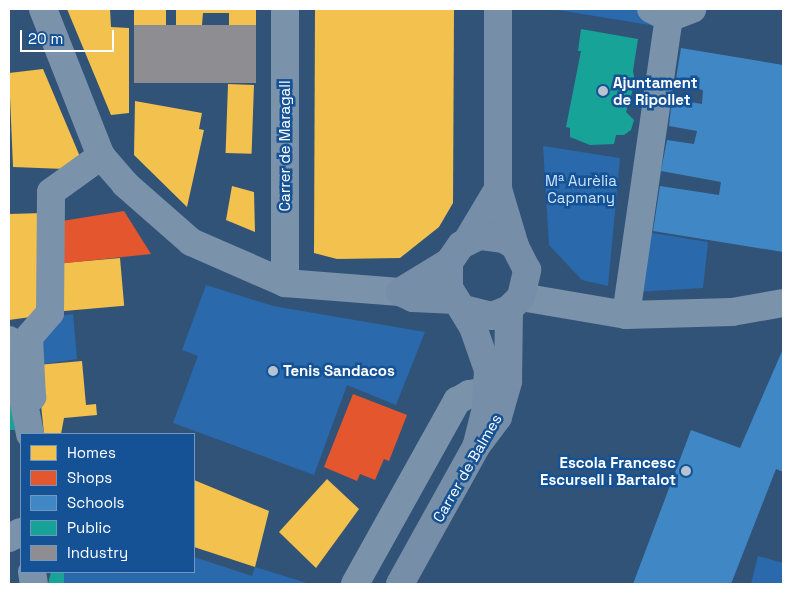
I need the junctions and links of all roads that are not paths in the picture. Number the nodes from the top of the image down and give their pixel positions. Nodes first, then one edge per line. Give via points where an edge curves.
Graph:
1 (43, 9) edge
2 (285, 9) edge
3 (498, 9) edge
4 (671, 12) edge
5 (101, 156) junction
6 (498, 189) junction
7 (467, 240) junction
8 (515, 246) junction
9 (449, 262) junction
10 (285, 283) junction
11 (400, 292) junction
12 (515, 303) junction
13 (783, 303) edge
14 (459, 305) junction
15 (626, 316) junction
16 (9, 340) edge
17 (488, 391) junction
18 (25, 400) junction
19 (30, 433) edge
20 (477, 445) junction
21 (355, 584) edge
22 (400, 584) edge

1 - 5 street
2 - 10 street, Carrer de Maragall
3 - 6 main road
4 - 15 street
5 - 10 street via 125,184 192,242
5 - 18 street via 51,192 50,313 29,337 32,397
6 - 7 main road
6 - 8 main road
7 - 8 main road via 492,236
7 - 9 main road via 456,249
8 - 12 main road via 527,270
9 - 11 main road
9 - 14 main road via 449,288
10 - 11 street
11 - 14 main road via 413,298
12 - 14 main road via 492,316
12 - 15 street
12 - 20 main road, Carrer de Balmes via 507,344 505,398 498,417
13 - 15 street via 732,312
14 - 17 main road via 481,343 488,370
16 - 18 street
17 - 20 main road
17 - 21 street via 469,394 457,401
18 - 19 street
20 - 22 main road, Carrer de Balmes

